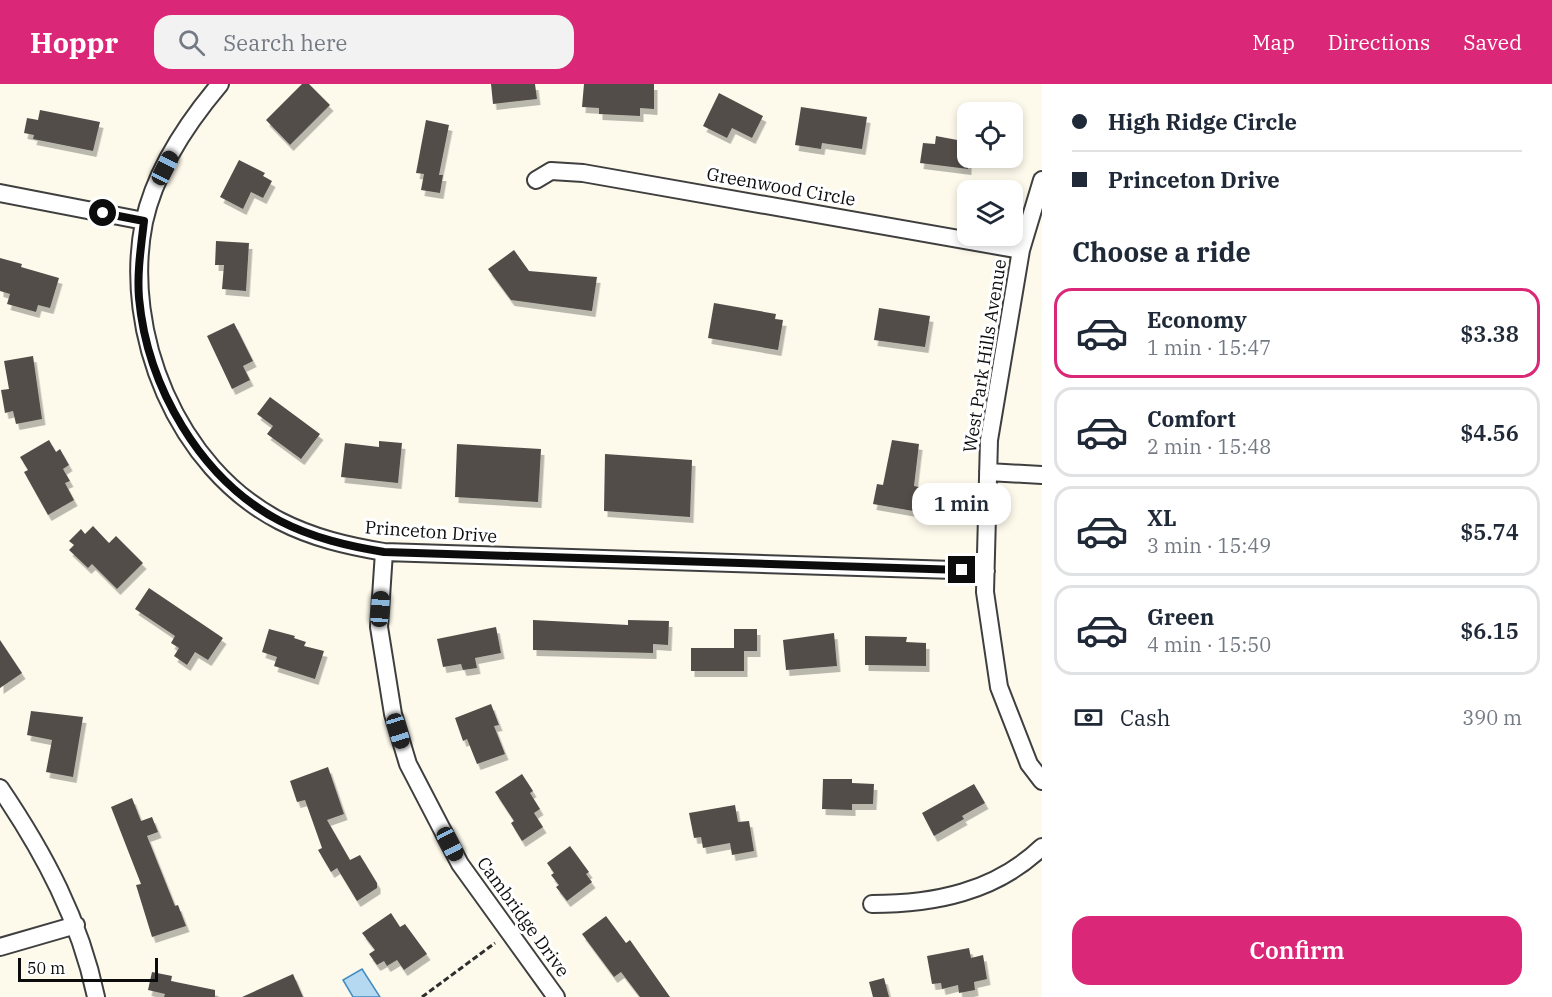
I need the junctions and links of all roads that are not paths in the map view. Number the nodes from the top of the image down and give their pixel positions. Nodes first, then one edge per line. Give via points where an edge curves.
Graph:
1 (220, 84) edge
2 (536, 180) dead end
3 (1042, 180) edge
4 (0, 193) edge
5 (144, 221) junction
6 (1021, 250) junction
7 (988, 472) junction
8 (1042, 475) edge
9 (384, 552) junction
10 (986, 571) junction
11 (1042, 782) edge
12 (0, 788) edge
13 (1042, 847) edge
14 (872, 904) dead end
15 (76, 925) junction
16 (0, 946) edge
17 (96, 997) edge
18 (556, 997) edge

1 - 5 street, Princeton Drive via 177,143 154,189
2 - 6 street, Greenwood Circle via 551,171 583,173
3 - 6 street, West Park Hills Avenue
4 - 5 street
5 - 9 street, Princeton Drive via 138,269 144,329 161,385 186,434 231,485 279,520 311,535
6 - 7 street, West Park Hills Avenue via 989,440
7 - 8 street
7 - 10 street, West Park Hills Avenue
9 - 10 street, Princeton Drive
9 - 18 street, Cambridge Drive via 379,627 393,714 408,764 460,864
10 - 11 street, West Park Hills Avenue via 999,687 1029,764
12 - 15 street via 35,840
13 - 14 street via 995,881 956,895 914,904
15 - 16 street
15 - 17 street

